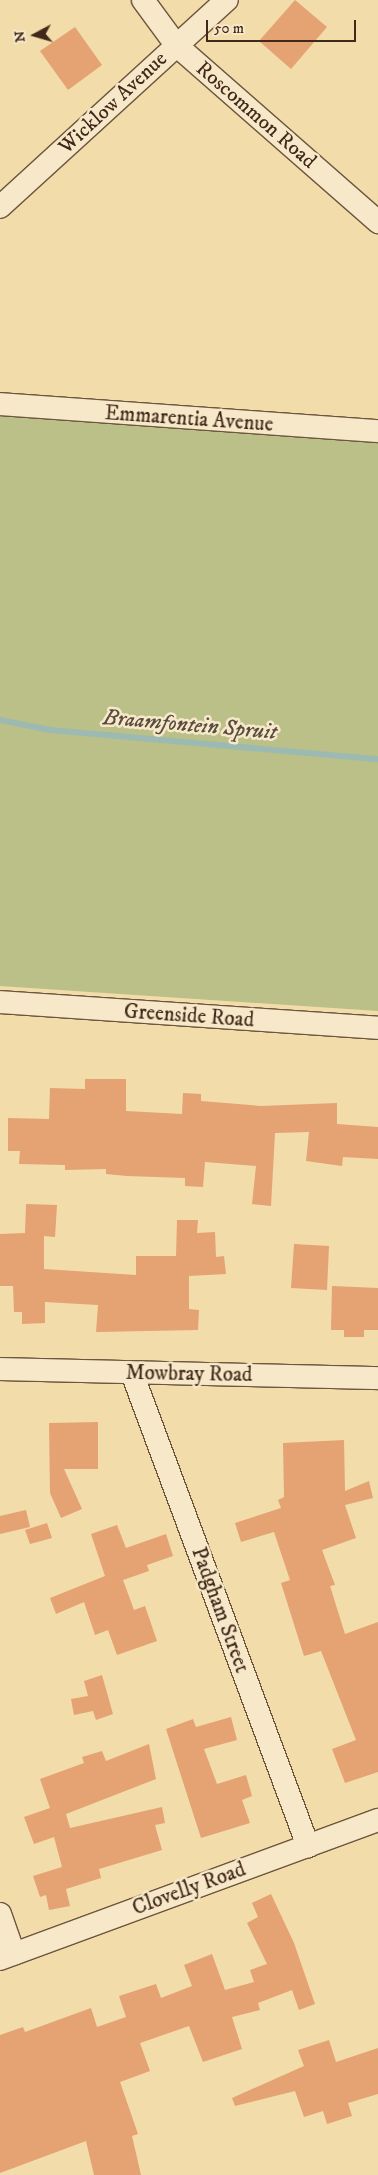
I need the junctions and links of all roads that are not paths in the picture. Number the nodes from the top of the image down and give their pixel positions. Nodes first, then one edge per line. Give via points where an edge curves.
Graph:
1 (143, 0) edge
2 (226, 0) edge
3 (176, 45) junction
4 (0, 207) edge
5 (378, 222) edge
6 (0, 404) edge
7 (378, 431) edge
8 (0, 1002) edge
9 (378, 1028) edge
10 (0, 1369) edge
11 (132, 1373) junction
12 (378, 1378) edge
13 (378, 1820) edge
14 (308, 1846) junction
15 (0, 1914) edge
16 (7, 1956) edge

1 - 3 street, Roscommon Road
2 - 3 street, Wicklow Avenue
3 - 4 street, Wicklow Avenue
3 - 5 street, Roscommon Road
6 - 7 street, Emmarentia Avenue
8 - 9 street, Greenside Road
10 - 11 street, Mowbray Road
11 - 12 street, Mowbray Road
11 - 14 street, Padgham Street
13 - 14 street, Clovelly Road
14 - 16 street, Clovelly Road
15 - 16 street

